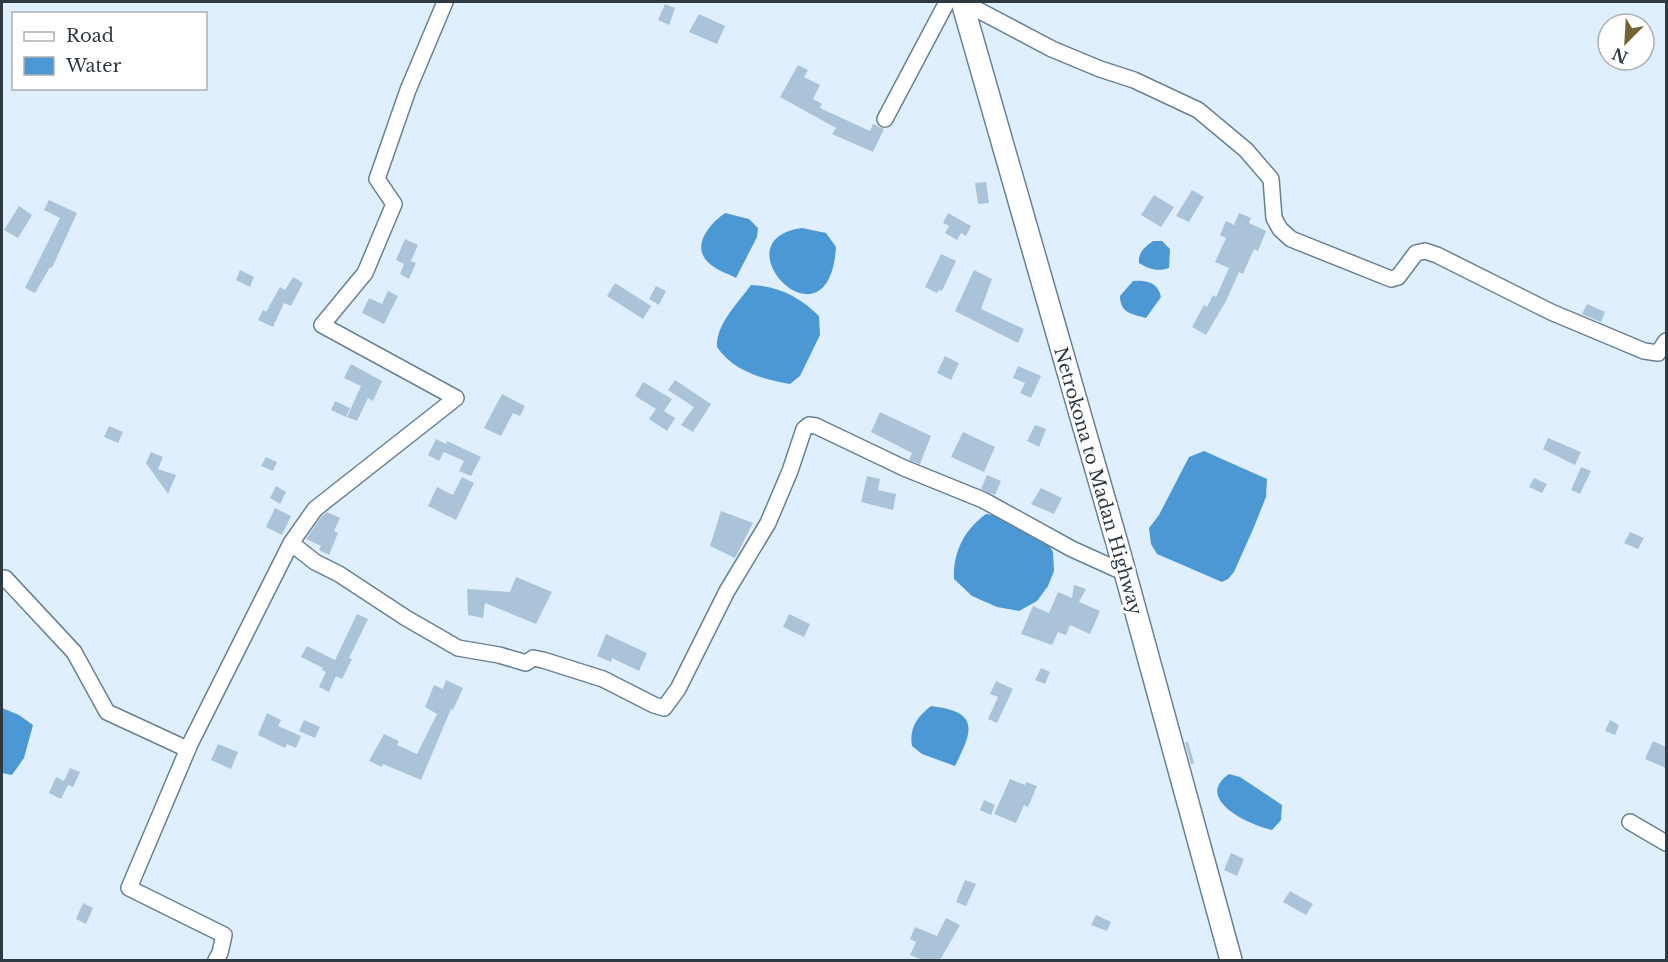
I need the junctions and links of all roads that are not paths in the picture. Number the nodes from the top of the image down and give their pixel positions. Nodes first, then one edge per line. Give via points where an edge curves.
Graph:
1 (445, 2) edge
2 (947, 2) edge
3 (962, 2) edge
4 (885, 119) dead end
5 (1666, 341) edge
6 (291, 543) junction
7 (1125, 573) junction
8 (5, 578) dead end
9 (187, 749) junction
10 (1630, 822) dead end
11 (1666, 843) edge
12 (216, 960) edge
13 (1231, 960) edge

1 - 6 street via 377,179 394,204 365,273 322,325 456,398 315,509
2 - 4 street
3 - 5 street via 1052,49 1134,80 1198,110 1246,150 1271,179 1274,218 1291,239 1391,279 1398,277 1416,253 1425,251 1551,312 1644,351 1658,353
3 - 7 main road, Netrokona to Madan Highway
6 - 7 street via 315,562 458,648 526,663 534,658 543,660 603,679 664,708 768,523 809,424 982,500
6 - 9 street
7 - 13 main road, Netrokona to Madan Highway
8 - 9 street via 74,652 107,712
9 - 12 street via 129,888 224,935
10 - 11 street

